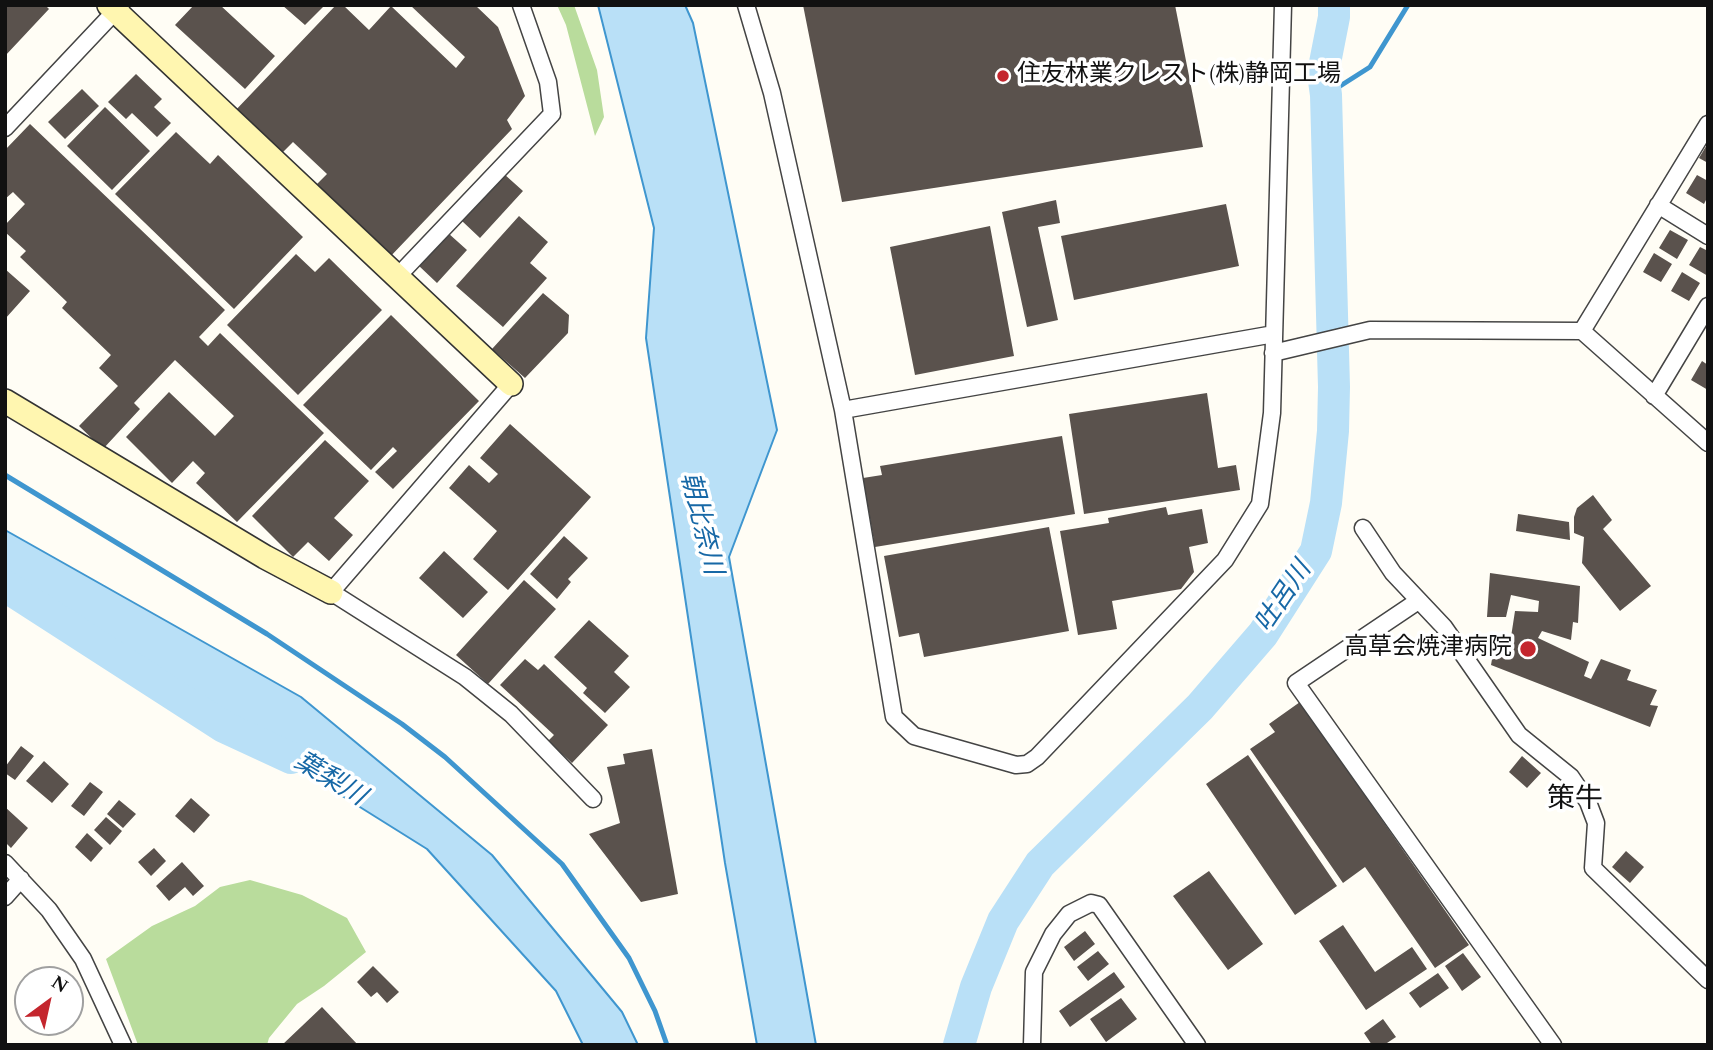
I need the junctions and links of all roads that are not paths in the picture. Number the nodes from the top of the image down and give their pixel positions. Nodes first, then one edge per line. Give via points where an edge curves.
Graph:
1 (521, 5) edge
2 (746, 5) edge
3 (1283, 5) edge
4 (115, 7) edge
5 (1708, 124) edge
6 (5, 128) edge
7 (1658, 205) junction
8 (1708, 236) edge
9 (397, 277) junction
10 (1708, 306) edge
11 (1583, 331) junction
12 (1274, 334) junction
13 (1273, 354) junction
14 (510, 384) joint
15 (1654, 396) junction
16 (5, 401) edge
17 (844, 410) junction
18 (1708, 443) edge
19 (1363, 528) dead end
20 (331, 592) junction
21 (1418, 601) junction
22 (593, 799) dead end
23 (5, 863) edge
24 (21, 879) junction
25 (5, 897) edge
26 (1708, 980) edge
27 (122, 1045) edge
28 (1032, 1045) edge
29 (1197, 1045) edge
30 (1553, 1045) edge

1 - 9 street via 548,82 552,114
2 - 17 street via 772,93
3 - 12 street
4 - 6 street
4 - 9 street
5 - 7 street
7 - 8 street
7 - 11 street
9 - 14 street
10 - 15 street
11 - 13 street via 1370,330
11 - 15 street
12 - 13 street
12 - 17 street
13 - 17 street via 1272,413 1259,504 1225,560 1027,764 1016,765 914,736 894,717
14 - 20 street
15 - 18 street
16 - 20 street
19 - 21 street
20 - 22 street via 465,677 511,714
21 - 26 street via 1444,626 1519,735 1571,777 1596,823 1593,868
21 - 30 street via 1296,683
23 - 24 street
24 - 25 street
24 - 27 street via 83,959
28 - 29 street via 1034,972 1069,914 1091,903 1099,905

